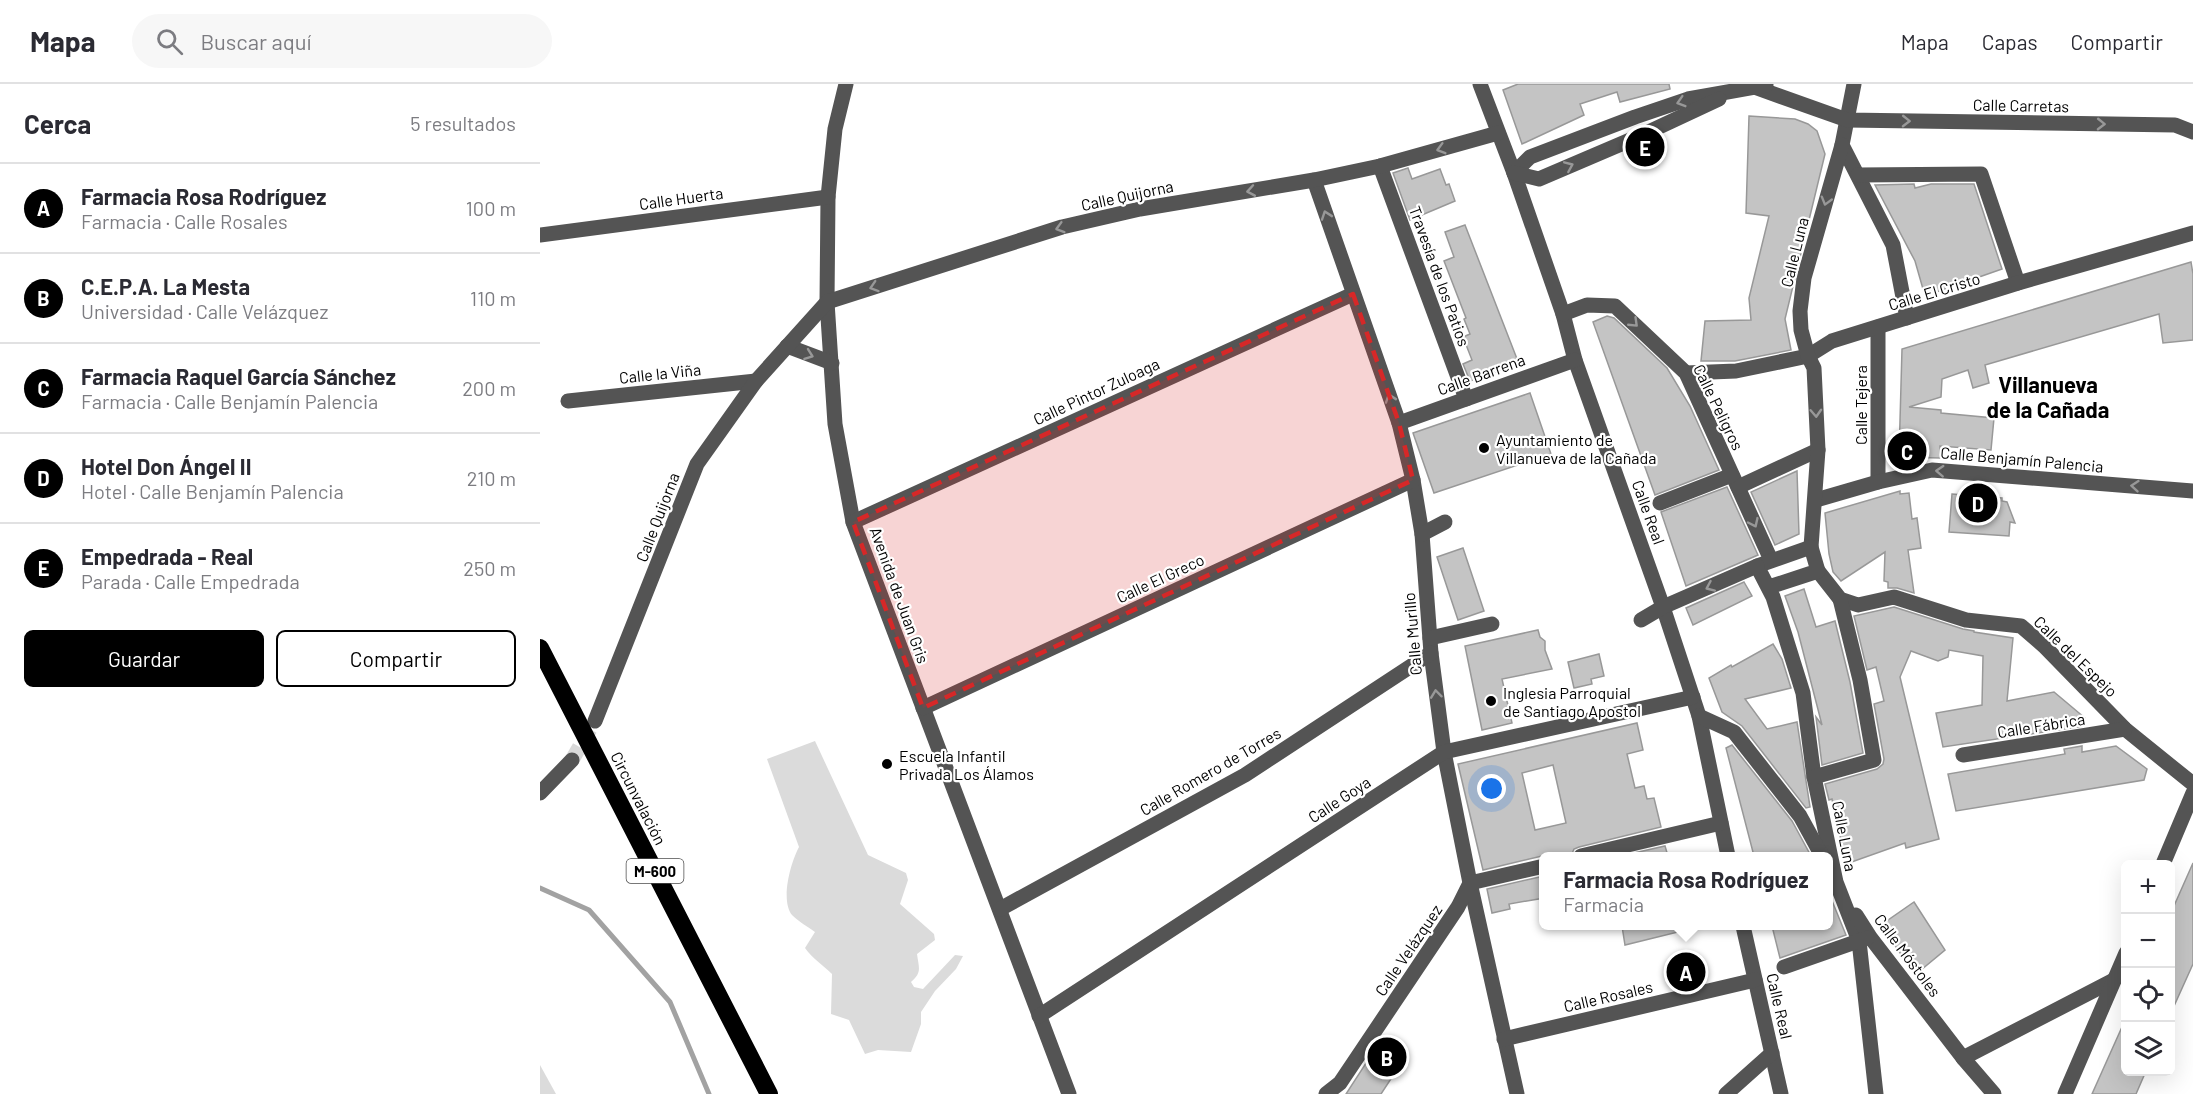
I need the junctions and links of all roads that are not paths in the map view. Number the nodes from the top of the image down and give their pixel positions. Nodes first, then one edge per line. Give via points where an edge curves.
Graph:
1 (846, 84) edge
2 (1479, 84) edge
3 (1854, 84) edge
4 (1763, 86) edge
5 (1738, 87) edge
6 (1847, 120) junction
7 (2193, 132) edge
8 (1498, 133) junction
9 (1842, 145) junction
10 (1380, 166) junction
11 (1514, 173) junction
12 (1858, 175) junction
13 (1314, 180) junction
14 (828, 197) junction
15 (2193, 233) edge
16 (540, 235) edge
17 (2018, 283) junction
18 (1353, 294) junction
19 (827, 302) junction
20 (1563, 314) junction
21 (1907, 318) junction
22 (1878, 327) junction
23 (787, 346) junction
24 (1808, 356) junction
25 (1575, 360) junction
26 (832, 363) junction
27 (1686, 373) junction
28 (756, 381) junction
29 (1466, 399) junction
30 (568, 401) dead end
31 (1399, 423) junction
32 (1818, 450) junction
33 (1413, 480) junction
34 (1735, 481) junction
35 (1878, 482) junction
36 (2193, 491) edge
37 (1816, 500) junction
38 (1660, 503) dead end
39 (853, 522) junction
40 (1445, 522) dead end
41 (1422, 534) junction
42 (1811, 547) junction
43 (1771, 560) junction
44 (1756, 566) junction
45 (1818, 570) junction
46 (1769, 587) junction
47 (1840, 599) junction
48 (1664, 607) junction
49 (1641, 620) dead end
50 (1492, 624) dead end
51 (1431, 646) junction
52 (540, 648) edge
53 (1693, 697) junction
54 (923, 708) junction
55 (1699, 716) junction
56 (595, 721) tunnel mouth
57 (2125, 729) junction
58 (1444, 752) junction
59 (1963, 755) dead end
60 (572, 760) tunnel mouth
61 (1814, 777) junction
62 (2193, 784) edge
63 (540, 793) edge
64 (2193, 793) edge
65 (1721, 823) junction
66 (1598, 852) edge
67 (1727, 852) edge
68 (1820, 852) edge
69 (1828, 852) edge
70 (2165, 860) edge
71 (1539, 867) edge
72 (1833, 878) edge
73 (1470, 883) junction
74 (1000, 909) junction
75 (1744, 930) edge
76 (1864, 939) junction
77 (2121, 964) edge
78 (1784, 967) dead end
79 (1755, 980) junction
80 (2114, 980) junction
81 (1040, 1016) junction
82 (1504, 1039) junction
83 (1772, 1053) junction
84 (1963, 1058) junction
85 (769, 1094) edge
86 (1069, 1094) edge
87 (1326, 1094) edge
88 (1518, 1094) edge
89 (1726, 1094) edge
90 (1782, 1094) edge
91 (1875, 1094) edge
92 (1994, 1094) edge
93 (2065, 1094) edge

1 - 14 street, Avenida de Juan Gris via 835,129
2 - 8 street, Calle Real
3 - 6 street, Calle Luna
4 - 5 street
4 - 6 street, Calle Carretas
5 -> 11 street via 1688,99 1599,130 1530,157
11 -> 5 street via 1539,179 1642,135
6 -> 7 street, Calle Carretas via 2175,125
6 - 9 street, Calle Luna
8 -> 10 street, Calle Quijorna
8 - 11 street, Calle Real
9 - 12 street
9 -> 24 street, Calle Luna via 1804,278 1800,311
10 - 13 street, Calle Quijorna
10 - 29 street, Travesía de los Patios
11 - 20 street, Calle Real
12 - 17 street via 1981,174
12 - 21 street via 1893,246
18 -> 13 street, Calle Murillo
13 -> 19 street, Calle Quijorna via 1140,209 1062,227
14 - 16 street, Calle Huerta
14 - 19 street, Avenida de Juan Gris
15 - 17 street, Calle El Cristo
17 - 21 street, Calle El Cristo
31 -> 18 street, Calle Murillo
18 - 39 street, Calle Pintor Zuloaga
19 - 23 street, Calle Quijorna
19 - 26 street, Avenida de Juan Gris
20 - 25 street, Calle Real
20 -> 27 street, Calle Peligros via 1587,305 1615,306
21 - 22 street, Calle El Cristo
22 - 24 street, Calle El Cristo via 1832,342
22 - 35 street, Calle Tejera
23 -> 26 street
23 - 28 street, Calle Quijorna
24 - 27 street, Calle El Cristo via 1736,371
24 -> 32 street, Calle Luna via 1814,368
25 - 29 street, Calle Barrena
25 - 48 street, Calle Real
26 - 39 street, Avenida de Juan Gris via 835,424
27 - 34 street, Calle Peligros
28 - 30 street, Calle la Viña
28 - 56 street, Calle Quijorna via 697,464
29 - 31 street, Calle Barrena
31 - 33 street, Calle Murillo
32 - 34 street
32 - 37 street, Calle Luna
33 - 41 street, Calle Murillo
33 - 54 street, Calle El Greco
34 - 38 street
34 -> 43 street, Calle Peligros
36 -> 35 street, Calle Benjamín Palencia via 1932,470
35 - 37 street, Calle Benjamín Palencia
37 - 42 street, Calle Luna
39 - 54 street, Avenida de Juan Gris
40 - 41 street
41 - 51 street, Calle Murillo
42 - 43 street
42 - 45 street
43 - 44 street
44 - 46 street, Calle Luna
44 -> 48 street
45 - 46 street
45 - 47 street
46 - 61 street, Calle Luna via 1803,693
47 - 57 street, Calle del Espejo via 1858,605 1894,597 1966,620 2021,626
47 - 61 street via 1874,760
48 - 49 street
48 - 53 street, Calle Real
50 - 51 street
58 -> 51 street, Calle Murillo
51 - 74 street, Calle Romero de Torres via 1245,775
52 - 85 highway, Circunvalación / M-600
53 - 55 street, Calle Real
53 - 58 street, Calle Goya
54 - 74 street, Avenida de Juan Gris
55 - 65 street, Calle Real
55 - 68 street via 1734,732 1800,816
57 - 59 street, Calle Fábrica
57 - 62 street, Calle del Espejo
58 - 73 street, Calle Murillo
58 - 81 street, Calle Goya
60 - 63 street
61 - 69 street, Calle Luna
64 - 70 street
65 - 66 street
65 - 67 street, Calle Real
71 - 73 street
72 - 76 street, Calle Luna
73 - 82 street, Calle Murillo
73 - 87 street, Calle Velázquez via 1458,907 1340,1083
74 - 81 street, Avenida de Juan Gris
75 - 79 street, Calle Real
76 - 78 street
76 - 84 street, Calle Móstoles
76 - 91 street, Calle Luna
77 - 80 street
79 - 82 street, Calle Rosales
79 - 83 street, Calle Real
80 - 84 street
80 - 93 street
81 - 86 street, Avenida de Juan Gris
82 - 88 street, Calle Murillo
83 - 89 street
83 - 90 street, Calle Real
84 - 92 street, Calle Móstoles

